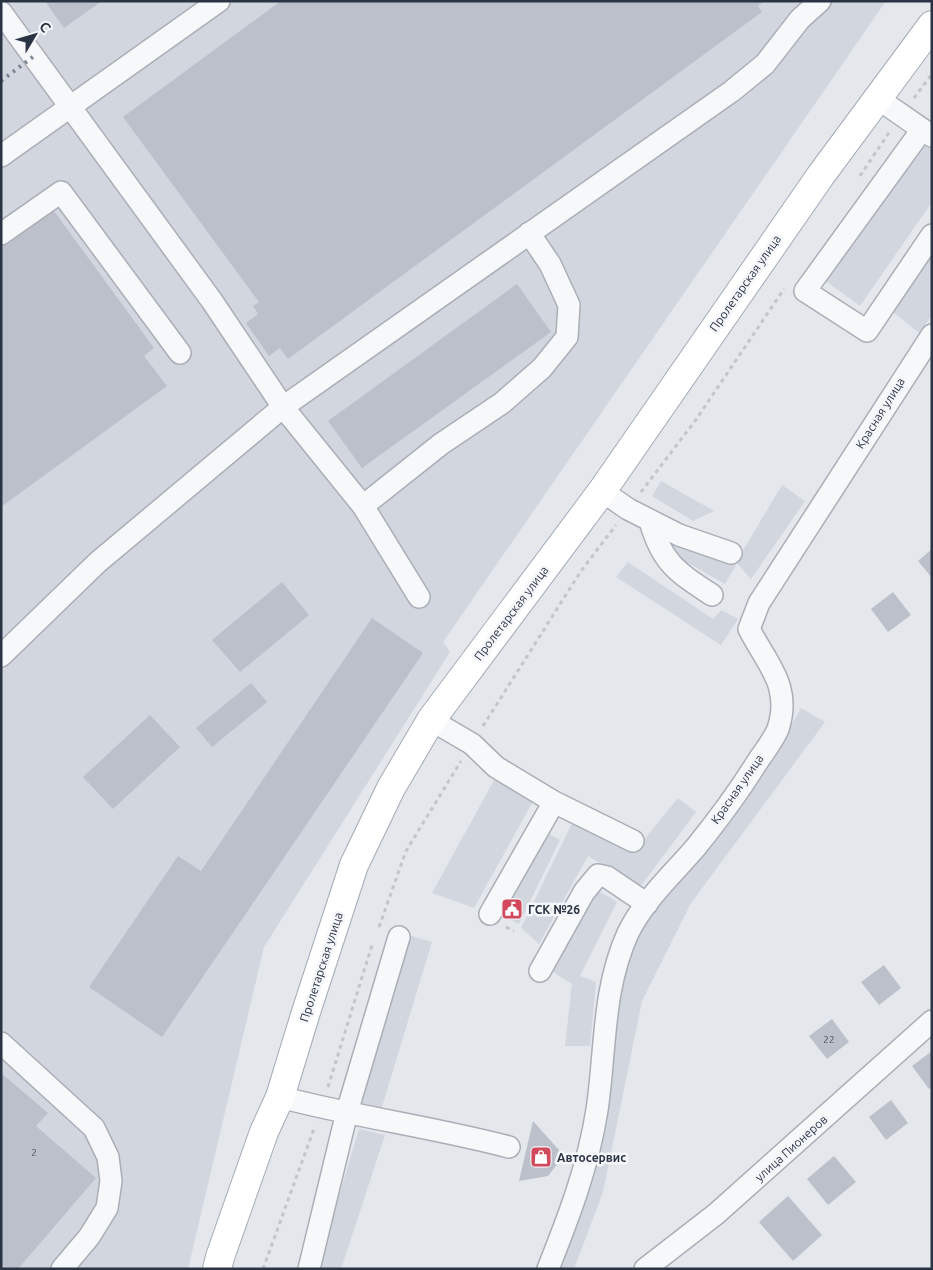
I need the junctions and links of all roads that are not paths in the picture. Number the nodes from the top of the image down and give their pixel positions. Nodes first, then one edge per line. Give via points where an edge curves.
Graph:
1 (219, 1) edge
2 (820, 1) edge
3 (796, 10) edge
4 (1, 12) edge
5 (932, 25) edge
6 (877, 98) junction
7 (70, 106) junction
8 (926, 133) edge
9 (1, 156) edge
10 (529, 233) junction
11 (1, 234) edge
12 (932, 235) edge
13 (932, 335) edge
14 (180, 353) dead end
15 (925, 356) edge
16 (283, 407) junction
17 (602, 491) junction
18 (363, 506) junction
19 (650, 521) junction
20 (731, 552) dead end
21 (712, 595) dead end
22 (419, 597) dead end
23 (1, 656) edge
24 (431, 720) junction
25 (554, 802) junction
26 (633, 841) dead end
27 (647, 904) junction
28 (490, 914) dead end
29 (399, 936) dead end
30 (540, 971) dead end
31 (932, 1021) edge
32 (1, 1043) edge
33 (280, 1097) junction
34 (347, 1112) junction
35 (508, 1147) dead end
36 (62, 1269) edge
37 (218, 1269) edge
38 (309, 1269) edge
39 (548, 1269) edge
40 (645, 1269) edge

1 - 7 street
2 - 3 street
3 - 10 street via 765,64 732,91
4 - 7 street
5 - 6 main road, Пролетарская улица
6 - 8 street
6 - 17 main road, Пролетарская улица
7 - 9 street
7 - 16 street via 212,301
8 - 12 street via 805,291 867,331
10 - 16 street
10 - 18 street via 550,264 569,305 567,337 542,368 502,403 441,444
11 - 14 street via 61,192
13 - 15 street, Красная улица
15 - 27 street, Красная улица via 759,603 749,629 776,673 783,702 777,730 727,806
16 - 18 street
16 - 23 street via 98,562
17 - 19 street
17 - 24 main road, Пролетарская улица
18 - 22 street
19 - 20 street via 678,536
19 - 21 street via 668,564
24 - 25 street via 472,744 496,767
24 - 33 main road, Пролетарская улица via 391,788 354,865
25 - 26 street
25 - 28 street
27 - 30 street via 607,877 598,876 584,892
27 - 39 street, Красная улица via 629,932 612,976 603,1031 597,1110 580,1186
29 - 34 street
31 - 40 street, улица Пионеров via 787,1154
32 - 36 street via 94,1128 108,1157 111,1181 107,1208 89,1237
33 - 34 street
33 - 37 main road, Пролетарская улица via 264,1132
34 - 35 street
34 - 38 street

